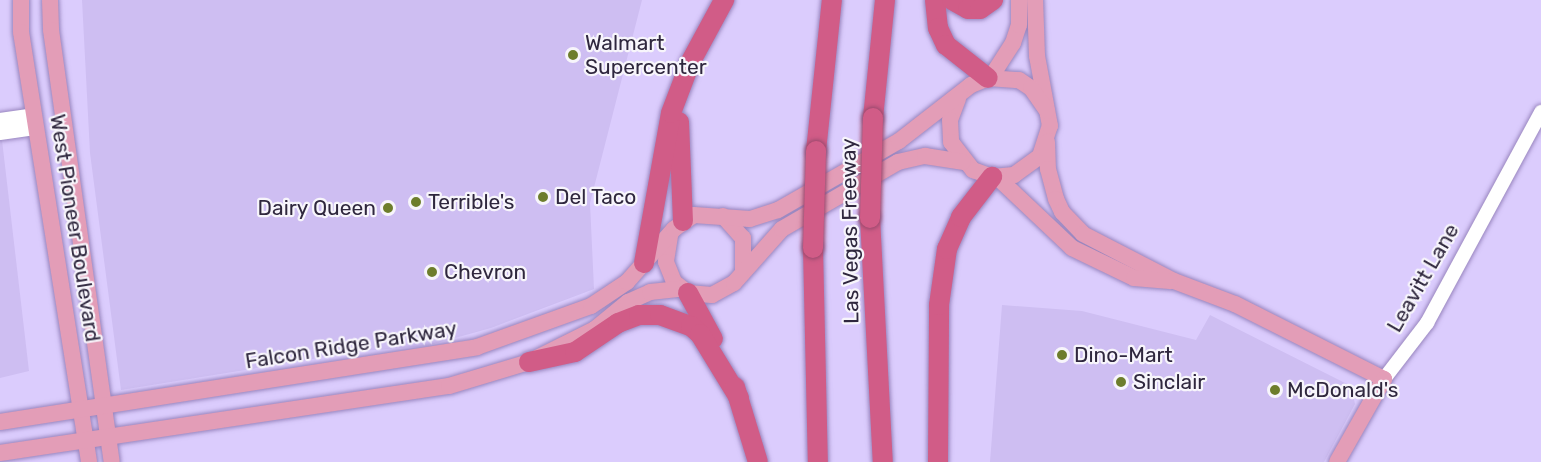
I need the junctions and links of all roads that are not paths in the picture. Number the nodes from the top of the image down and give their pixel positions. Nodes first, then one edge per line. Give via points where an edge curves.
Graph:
1 (21, 0) edge
2 (50, 0) edge
3 (724, 0) edge
4 (832, 0) edge
5 (885, 0) edge
6 (935, 0) edge
7 (952, 0) edge
8 (993, 0) edge
9 (1018, 0) edge
10 (1035, 0) edge
11 (990, 77) junction
12 (677, 99) junction
13 (958, 99) junction
14 (1047, 111) junction
15 (1541, 112) edge
16 (0, 120) edge
17 (35, 122) junction
18 (0, 133) edge
19 (1047, 142) junction
20 (968, 166) junction
21 (995, 177) junction
22 (723, 216) junction
23 (678, 225) junction
24 (644, 263) junction
25 (742, 273) junction
26 (1174, 281) junction
27 (684, 291) junction
28 (528, 362) junction
29 (1384, 379) junction
30 (739, 398) junction
31 (104, 407) junction
32 (81, 411) junction
33 (0, 422) edge
34 (108, 437) junction
35 (86, 440) junction
36 (0, 453) edge
37 (89, 462) edge
38 (112, 462) edge
39 (758, 462) edge
40 (818, 462) edge
41 (884, 462) edge
42 (938, 462) edge
43 (1337, 462) edge

1 - 17 main road, West Pioneer Boulevard via 21,32
2 - 31 main road, West Pioneer Boulevard
3 - 12 highway via 690,63
4 - 40 highway, Las Vegas Freeway, bridge via 816,151 813,248
5 - 41 highway, Las Vegas Freeway, bridge via 873,118 870,218
6 - 11 highway via 938,28 946,45
7 - 8 highway via 968,9 980,9
9 - 11 main road via 1018,26 1013,43
10 - 14 main road via 1037,57
11 - 13 main road via 971,85
11 - 14 main road via 1013,78 1031,88
12 - 23 highway
12 - 24 highway via 671,113
13 - 20 main road via 950,120 951,142
13 - 22 main road via 899,141 778,210 750,219
14 - 19 main road
15 - 29 street, Leavitt Lane via 1428,323
16 - 17 street
17 - 18 street
17 - 32 main road, West Pioneer Boulevard
19 - 21 main road via 1028,168
19 - 26 main road via 1048,169 1056,199 1073,226
20 - 21 main road
20 - 25 main road via 925,156 898,162 782,229
21 - 26 main road via 1079,252 1134,278
21 - 42 highway via 961,217 947,249 939,305
22 - 23 main road via 706,214
22 - 25 main road via 743,238 746,261
23 - 24 main road, Falcon Ridge Parkway
23 - 27 main road via 665,250 666,262
24 - 31 main road, Falcon Ridge Parkway via 627,282 591,306 477,347
25 - 27 main road via 724,291 712,295
26 - 29 main road via 1235,304
27 - 28 main road via 650,292 628,302 595,329
27 - 30 highway via 721,352
28 - 30 highway via 575,352 618,323 639,315 660,315 691,326 700,334
28 - 34 main road via 449,386
29 - 43 main road, Leavitt Lane
30 - 39 highway
31 - 32 main road, Falcon Ridge Parkway
31 - 34 main road, West Pioneer Boulevard
32 - 33 main road, Falcon Ridge Parkway
32 - 35 main road, West Pioneer Boulevard
34 - 35 main road
34 - 38 main road, West Pioneer Boulevard
35 - 36 main road
35 - 37 main road, West Pioneer Boulevard

